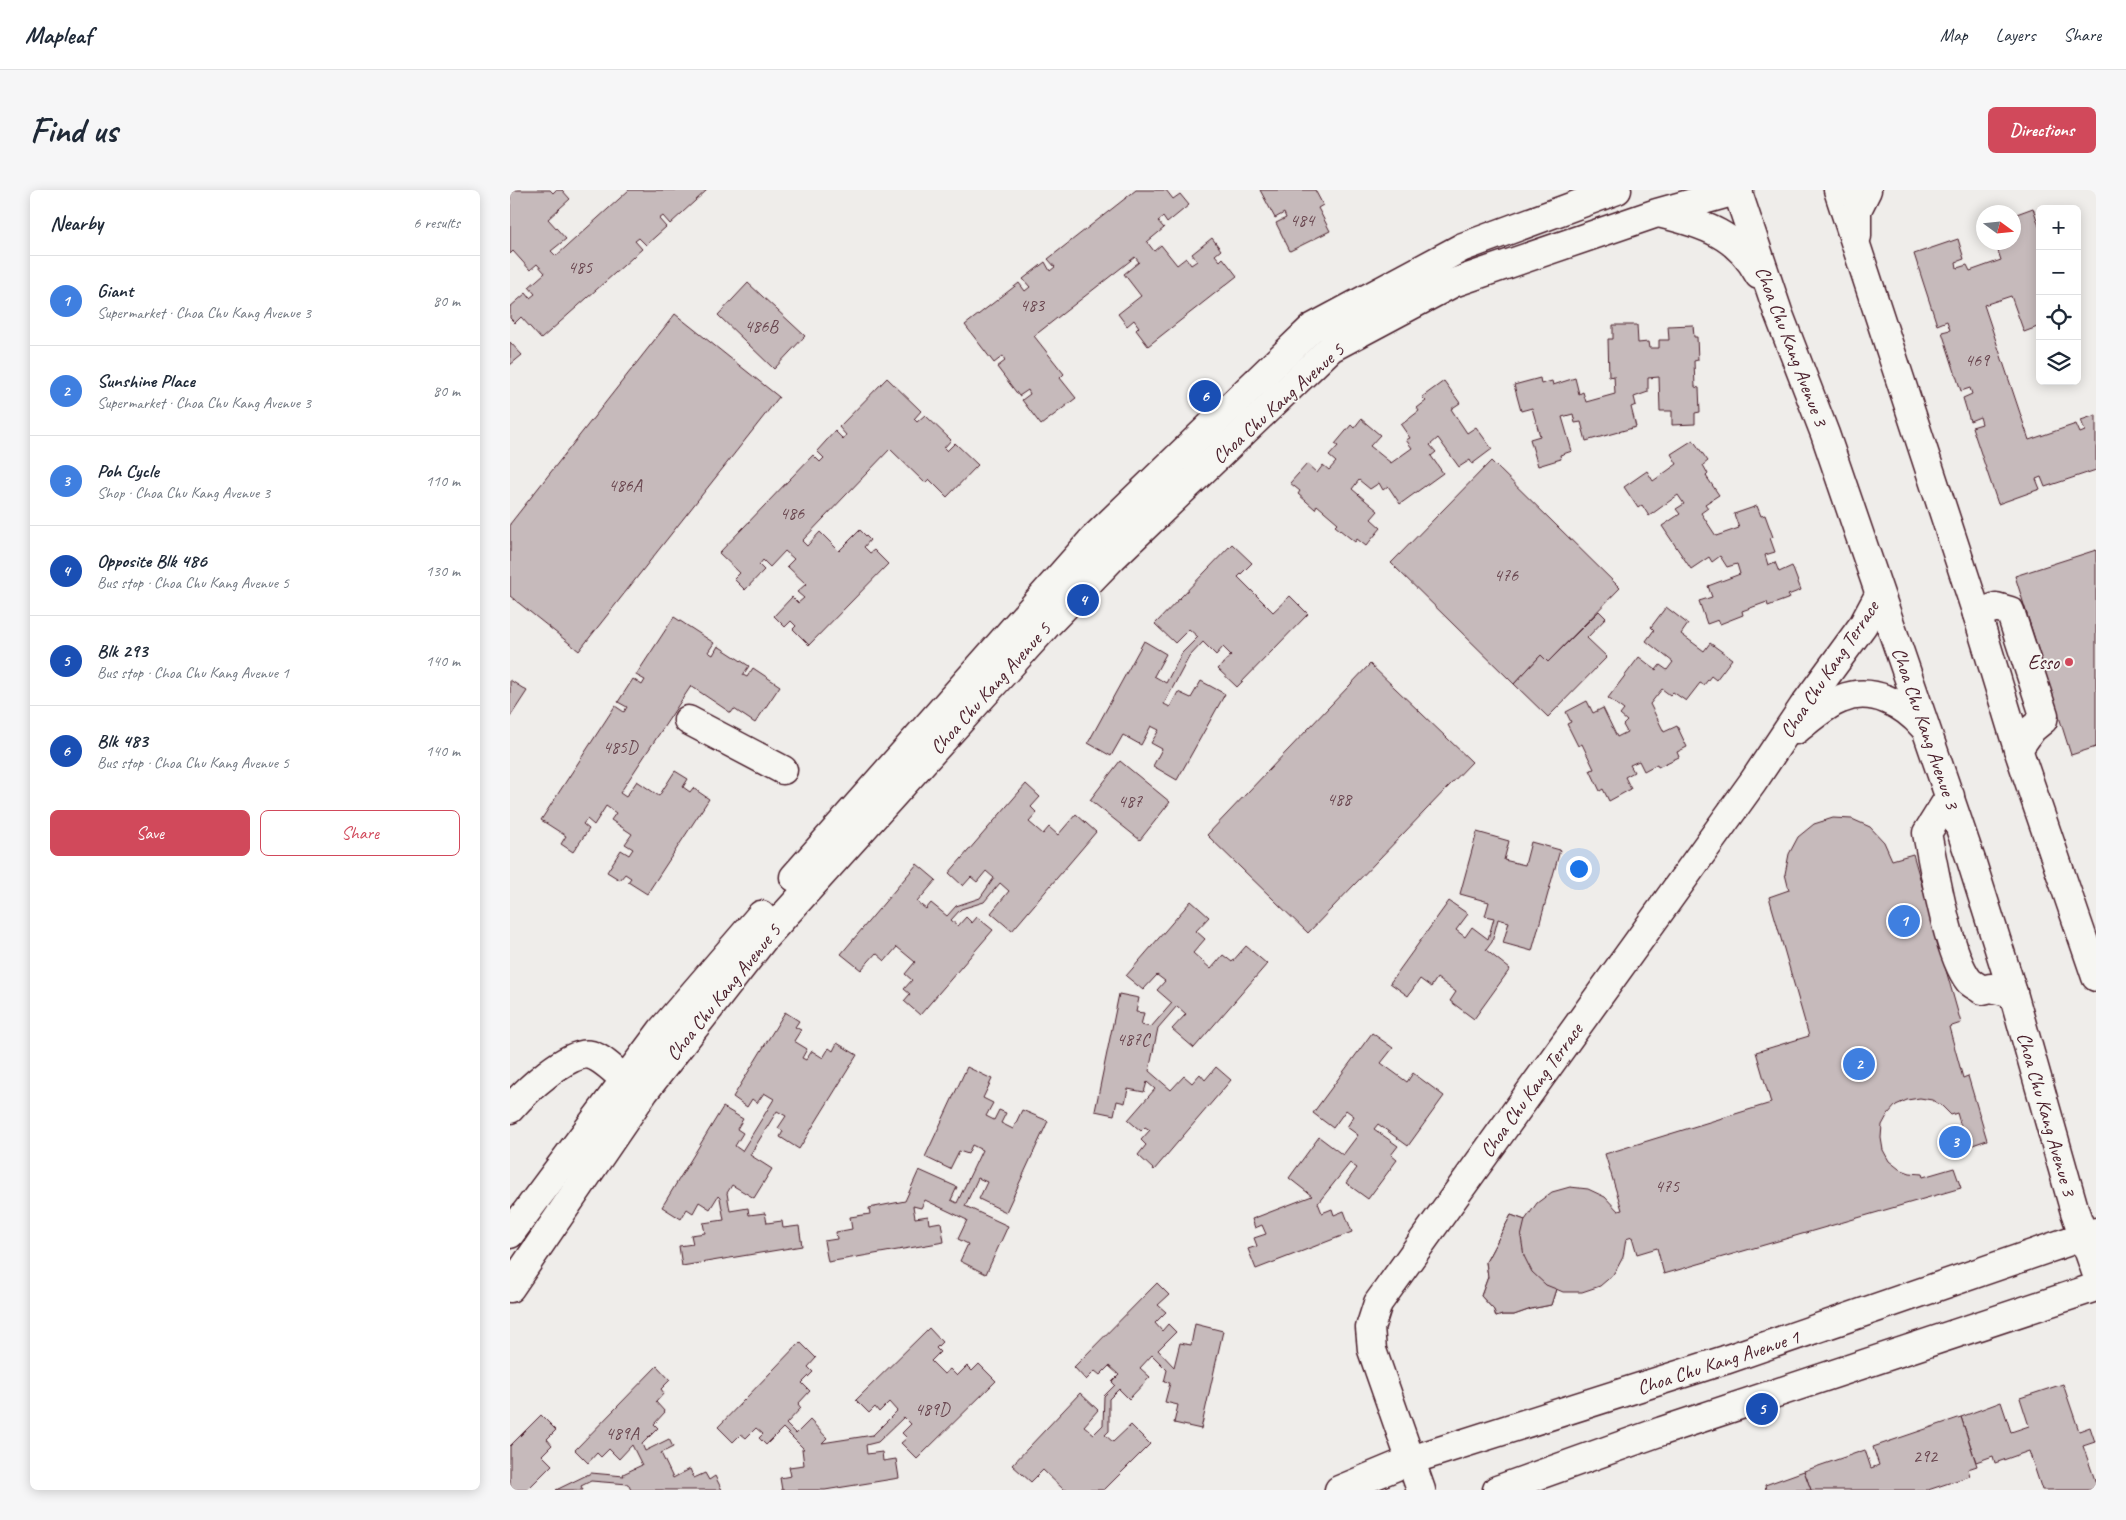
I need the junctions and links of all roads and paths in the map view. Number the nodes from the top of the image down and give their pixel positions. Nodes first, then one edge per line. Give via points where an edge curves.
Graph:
1 (1738, 190) edge
2 (1838, 190) edge
3 (1867, 190) edge
4 (1614, 191) edge
5 (1657, 213) junction
6 (1499, 233) junction
7 (1857, 244) junction
8 (1511, 263) junction
9 (1778, 312) junction
10 (1880, 595) junction
11 (688, 720) dead end
12 (1927, 732) junction
13 (1779, 743) junction
14 (783, 770) dead end
15 (1950, 796) junction
16 (2096, 977) edge
17 (2013, 993) junction
18 (625, 1080) junction
19 (510, 1109) edge
20 (586, 1154) junction
21 (510, 1234) edge
22 (2090, 1234) edge
23 (2096, 1272) edge
24 (2096, 1287) edge
25 (510, 1288) edge
26 (1411, 1460) junction
27 (1339, 1490) edge
28 (1421, 1490) edge
29 (1497, 1490) edge

1 - 5 street, Choa Chu Kang Avenue 5
1 - 9 street, Choa Chu Kang Avenue 3
2 - 7 street
3 - 7 street via 1857,210
4 - 6 street, Choa Chu Kang Avenue 5
5 - 8 street, Choa Chu Kang Avenue 5
5 - 9 street via 1699,223 1718,232 1750,259
6 - 8 street
6 - 18 street, Choa Chu Kang Avenue 5 via 1463,247 1312,328 1107,525 735,944 662,1030
7 - 16 street via 2018,749
8 - 20 street, Choa Chu Kang Avenue 5 via 1453,283 1331,348 1112,558 1045,627 766,937 644,1092
9 - 10 street, Choa Chu Kang Avenue 3 via 1825,434
10 - 12 street, Choa Chu Kang Avenue 3
10 - 13 street, Choa Chu Kang Terrace via 1863,625
11 - 14 street
12 - 13 street, Choa Chu Kang Terrace via 1913,714 1896,702 1864,693 1841,699
12 - 15 street, Choa Chu Kang Avenue 3
13 - 26 street, Choa Chu Kang Terrace via 1662,911 1378,1304 1370,1328 1372,1350
15 - 17 street, Choa Chu Kang Avenue 3
15 - 17 street via 1927,833 1956,956 1970,981 1982,990 1991,988
17 - 22 street, Choa Chu Kang Avenue 3 via 2057,1150
18 - 19 street via 593,1055 576,1056 530,1086
18 - 20 street, Choa Chu Kang Avenue 5
20 - 21 street, Choa Chu Kang Avenue 5
20 - 25 street, Choa Chu Kang Avenue 5
22 - 23 street, Choa Chu Kang Avenue 3
22 - 26 street, Choa Chu Kang Avenue 1 via 1725,1360
24 - 29 street via 1662,1431
26 - 27 street, Choa Chu Kang Avenue 1
26 - 28 street, Choa Chu Kang Terrace

